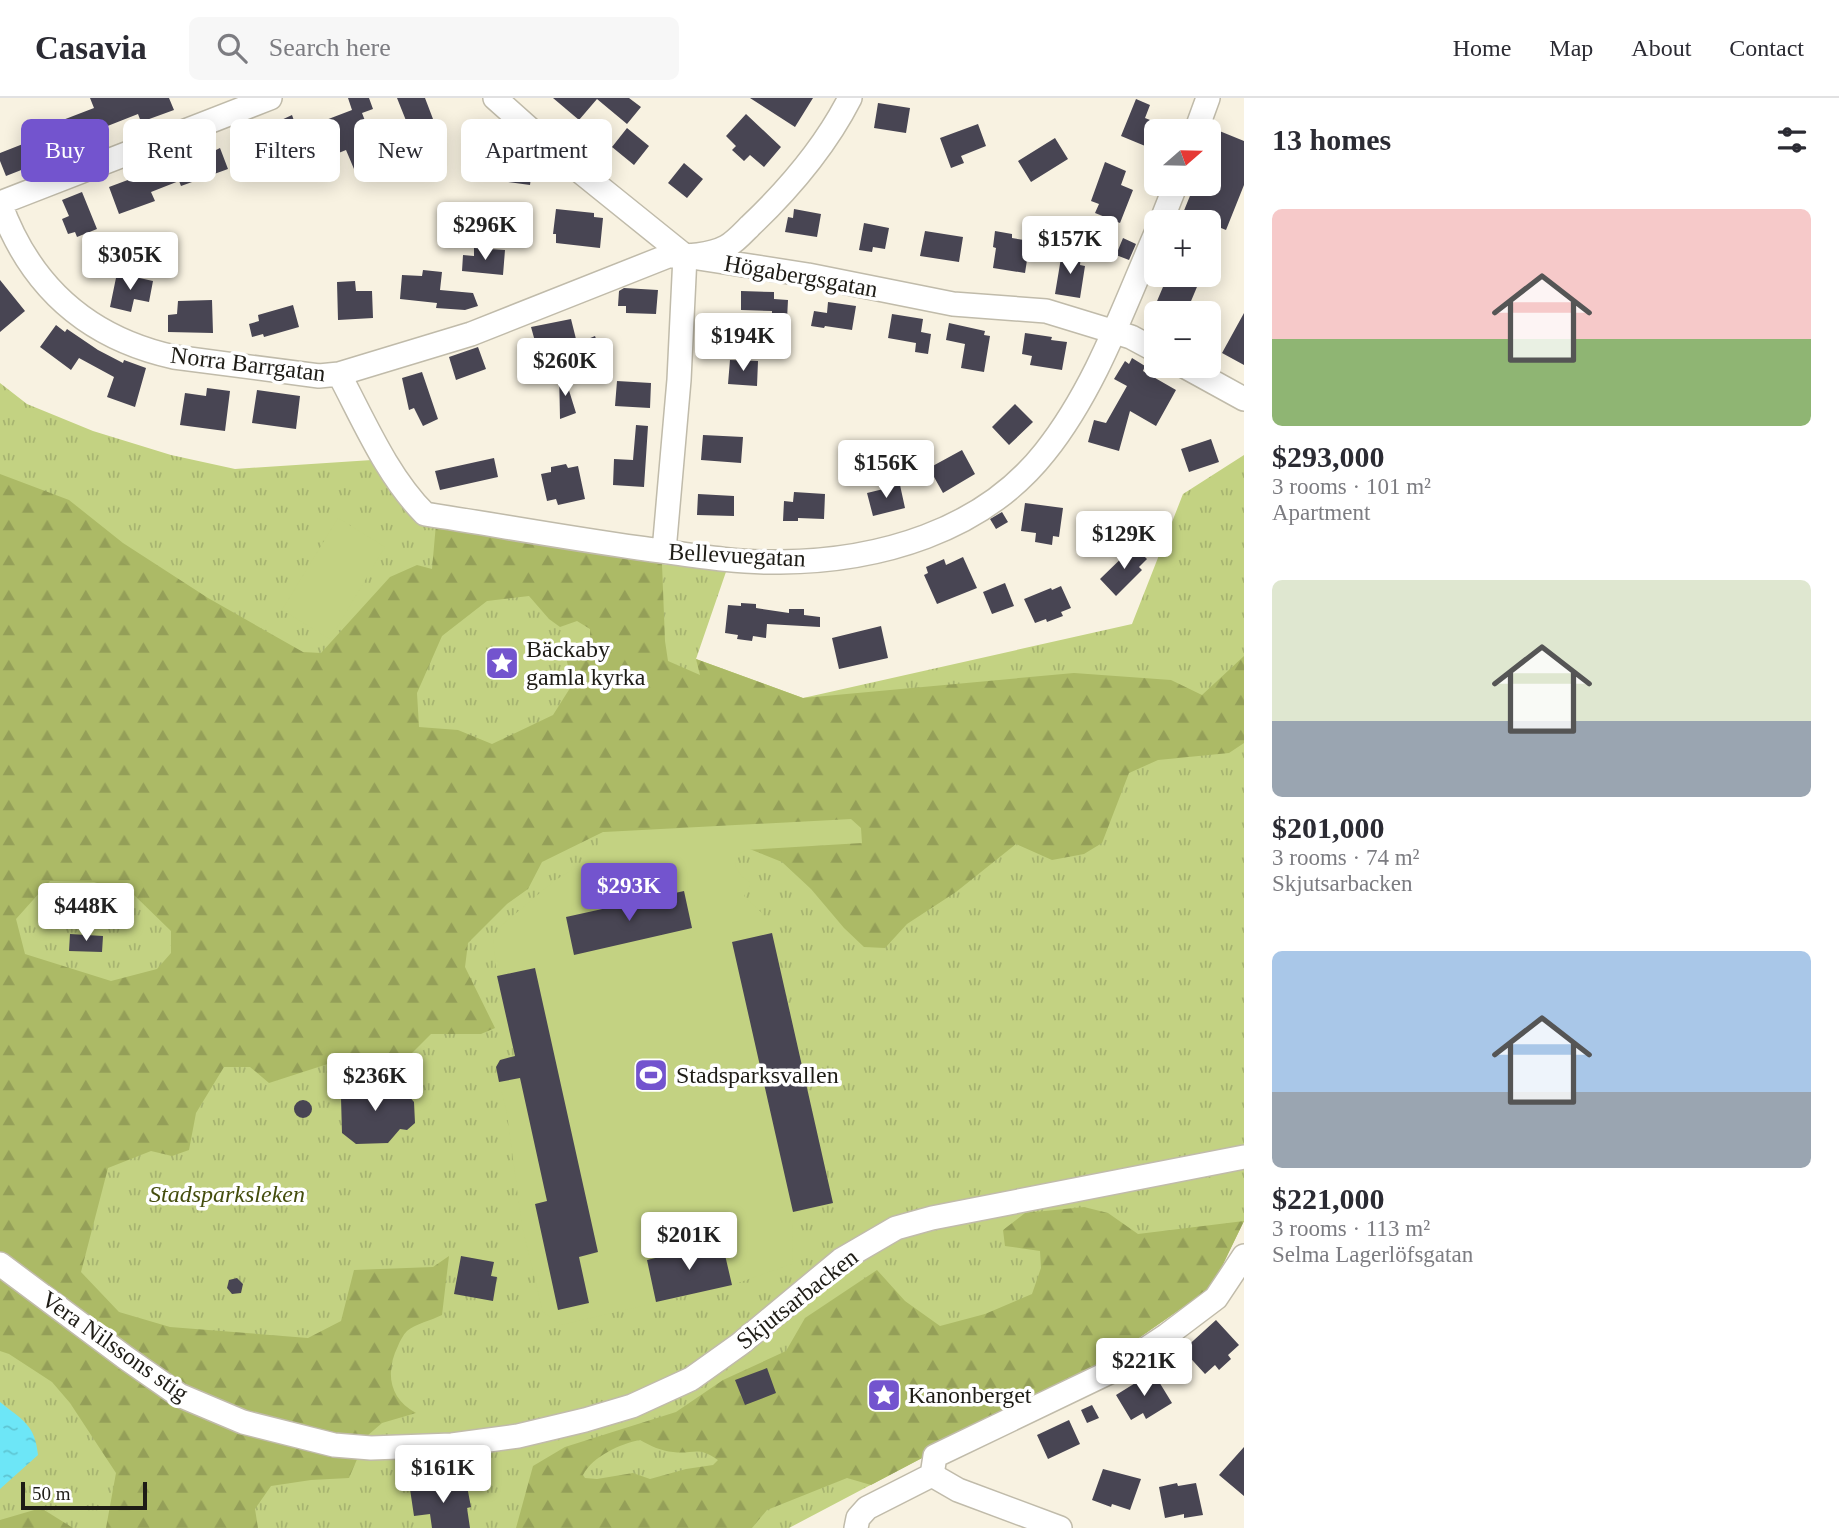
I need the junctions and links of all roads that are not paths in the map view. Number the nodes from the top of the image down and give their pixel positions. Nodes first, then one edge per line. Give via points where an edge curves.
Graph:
1 (271, 98) edge
2 (495, 98) edge
3 (850, 98) edge
4 (1208, 98) edge
5 (1200, 119) edge
6 (0, 203) edge
7 (685, 256) junction
8 (1144, 261) edge
9 (1113, 331) junction
10 (1144, 344) edge
11 (339, 374) junction
12 (1206, 378) edge
13 (1244, 399) edge
14 (664, 551) junction
15 (1244, 1157) edge
16 (1244, 1256) edge
17 (0, 1264) edge
18 (524, 1435) joint
19 (932, 1475) junction
20 (856, 1525) edge
21 (1060, 1528) edge

1 - 6 street
2 - 7 street
3 - 7 street, Norra Barrgatan via 804,168 762,215 729,246
4 - 5 street
6 - 11 street, Norra Barrgatan via 38,276 76,314 114,338 174,357 319,376
7 - 9 street, Högabergsgatan via 953,304 1046,311
7 - 11 street, Norra Barrgatan via 668,256 471,334
7 - 14 street
8 - 9 street, Bellevuegatan
9 - 10 street, Högabergsgatan
9 - 14 street, Bellevuegatan via 1065,425 1043,455 991,503 956,524 872,553 839,558 780,562
11 - 14 street, Bellevuegatan via 389,467 425,514
12 - 13 street
15 - 18 street, Skjutsarbacken via 897,1228 841,1260 691,1379 632,1406
16 - 19 street via 1216,1298 1167,1335 1114,1370 935,1456
17 - 18 street, Vera Nilssons stig via 180,1395 243,1422 322,1443 371,1448 452,1445
19 - 20 street via 867,1508
19 - 21 street via 958,1490

